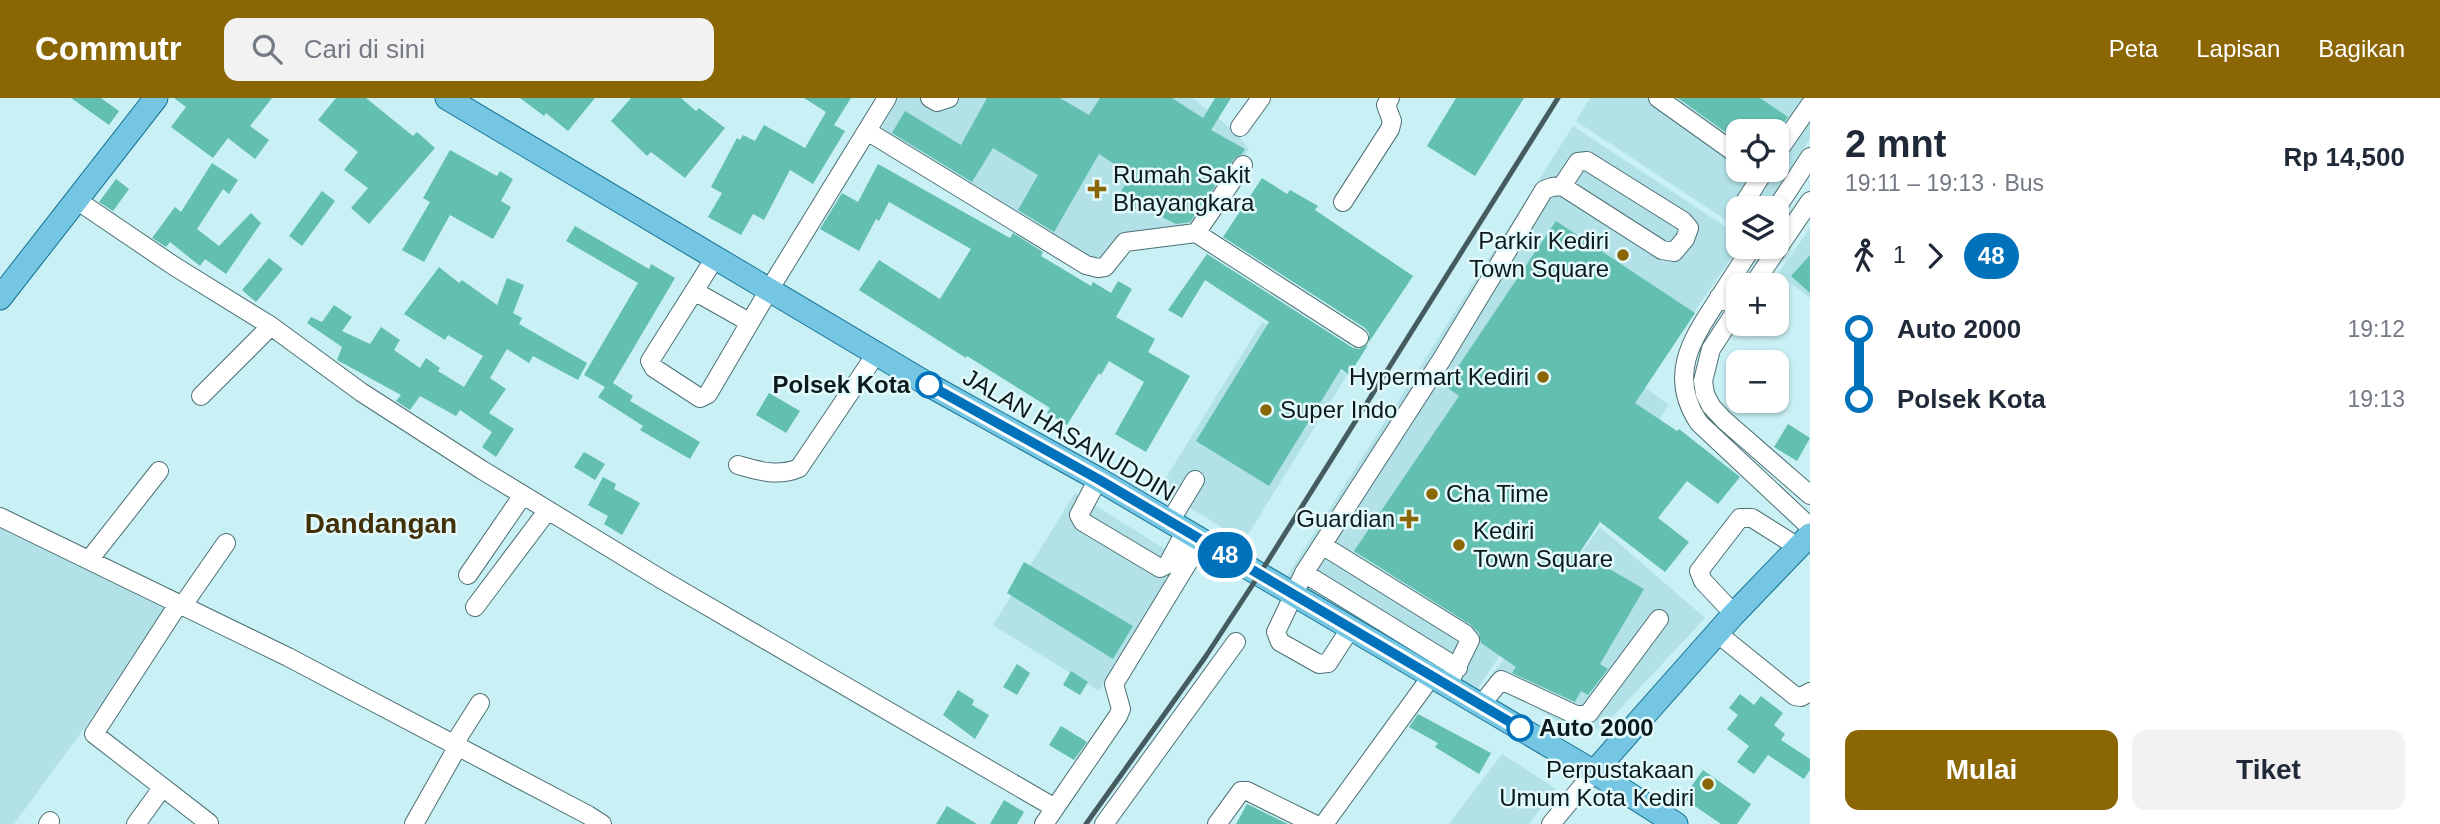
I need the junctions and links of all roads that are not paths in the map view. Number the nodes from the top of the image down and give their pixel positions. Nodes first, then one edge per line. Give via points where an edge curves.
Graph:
1 (156, 98) edge
2 (447, 98) edge
3 (887, 98) edge
4 (930, 98) edge
5 (948, 98) edge
6 (1261, 98) edge
7 (1390, 98) edge
8 (1670, 101) edge
9 (1810, 105) edge
10 (1240, 127) dead end
11 (867, 131) junction
12 (1789, 135) edge
13 (1726, 145) edge
14 (1810, 157) edge
15 (1242, 165) dead end
16 (1562, 186) junction
17 (1784, 196) edge
18 (78, 201) junction
19 (1810, 201) edge
20 (1343, 202) dead end
21 (1196, 233) junction
22 (715, 258) junction
23 (1744, 259) edge
24 (1761, 273) edge
25 (769, 289) junction
26 (694, 291) junction
27 (1719, 297) junction
28 (0, 298) edge
29 (1726, 301) edge
30 (749, 322) junction
31 (271, 326) junction
32 (1726, 326) edge
33 (1359, 338) dead end
34 (1691, 342) junction
35 (1711, 349) junction
36 (876, 354) junction
37 (201, 396) dead end
38 (738, 466) dead end
39 (159, 471) dead end
40 (1098, 479) junction
41 (1195, 480) dead end
42 (523, 495) junction
43 (1810, 495) edge
44 (548, 510) junction
45 (0, 517) edge
46 (1810, 527) edge
47 (1185, 532) junction
48 (1804, 541) edge
49 (226, 543) dead end
50 (1322, 545) junction
51 (89, 560) junction
52 (1304, 573) junction
53 (468, 575) dead end
54 (1293, 595) junction
55 (181, 604) junction
56 (475, 607) dead end
57 (1734, 614) junction
58 (1659, 619) dead end
59 (1350, 629) junction
60 (1717, 633) junction
61 (1236, 642) dead end
62 (1445, 677) junction
63 (1810, 692) edge
64 (480, 703) dead end
65 (1481, 705) junction
66 (456, 745) junction
67 (1594, 772) junction
68 (163, 788) junction
69 (1055, 808) junction
70 (209, 823) edge
71 (136, 824) edge
72 (414, 824) edge
73 (602, 824) edge
74 (1044, 824) edge
75 (1104, 824) edge
76 (1217, 824) edge
77 (1314, 824) edge
78 (1325, 824) edge
79 (1551, 824) edge
80 (1676, 824) edge

1 - 18 main road
2 - 22 main road, JALAN HASANUDDIN
3 - 11 street
4 - 5 street via 937,102
6 - 10 street
7 - 20 street via 1386,105 1390,129
8 - 13 street
9 - 12 street
11 - 21 street via 1092,267 1105,267 1131,240
11 - 25 street
14 - 17 street
15 - 21 street
16 - 16 street via 1662,250 1674,252 1685,239 1689,228 1683,221 1587,161 1578,162
16 - 50 street via 1544,190
18 - 28 main road
18 - 31 street
19 - 24 street
21 - 33 street
22 - 25 main road, JALAN HASANUDDIN
22 - 26 street
23 - 27 street
25 - 30 street
25 - 36 main road, JALAN HASANUDDIN
26 - 30 street
26 - 30 street via 650,361 699,398 708,394
27 - 29 street
27 - 34 street
31 - 37 street
31 - 42 street via 361,392
32 - 35 street
34 - 35 street
34 - 46 street via 1685,367 1690,410
35 - 43 street via 1703,381 1711,406
36 - 38 street via 799,468 772,473
36 - 40 main road, JALAN HASANUDDIN
39 - 51 street
40 - 47 main road, JALAN HASANUDDIN
40 - 47 street via 1079,515 1083,522 1160,568 1168,564
41 - 47 street
42 - 44 street
42 - 53 street
44 - 56 street
44 - 69 street
45 - 51 street
47 - 54 main road, JALAN HASANUDDIN
47 - 69 street via 1114,684 1121,709 1118,716
48 - 57 main road
48 - 57 street via 1752,518 1740,518 1699,571
49 - 55 street
50 - 52 street
50 - 62 street via 1465,634 1470,640
51 - 55 street
52 - 54 street
52 - 62 street
54 - 59 main road, JALAN HASANUDDIN
54 - 59 street via 1276,632 1280,642 1319,664 1328,663
55 - 66 street
55 - 68 street via 94,734
57 - 60 main road
58 - 65 street via 1589,713 1578,716 1504,680
59 - 62 main road, JALAN HASANUDDIN
60 - 63 street via 1795,696
60 - 67 main road
61 - 75 street
62 - 65 main road, JALAN HASANUDDIN
62 - 78 street
64 - 66 street
65 - 67 main road, JALAN HASANUDDIN
66 - 72 street
66 - 73 street
67 - 79 street
67 - 80 main road, JALAN HASANUDDIN
68 - 70 street
68 - 71 street
69 - 74 street
76 - 77 street via 1241,791

